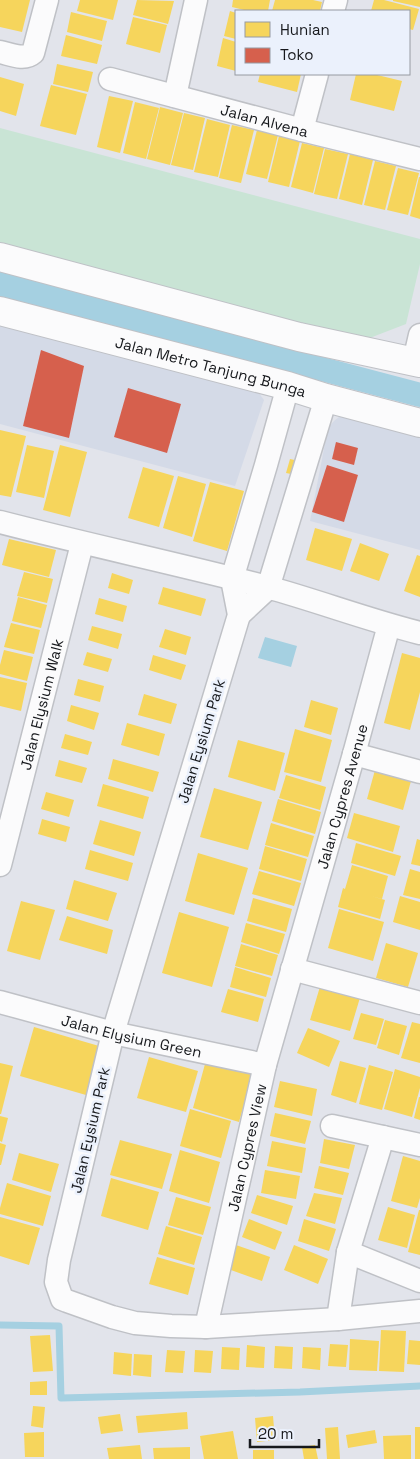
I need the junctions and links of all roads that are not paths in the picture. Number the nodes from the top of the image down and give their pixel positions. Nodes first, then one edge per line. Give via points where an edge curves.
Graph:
1 (47, 0) edge
2 (196, 0) edge
3 (0, 52) edge
4 (317, 75) edge
5 (110, 79) dead end
6 (175, 96) junction
7 (302, 130) junction
8 (420, 159) edge
9 (0, 257) edge
10 (0, 311) edge
11 (418, 353) edge
12 (288, 386) junction
13 (326, 398) junction
14 (420, 423) edge
15 (0, 522) edge
16 (82, 544) junction
17 (232, 579) junction
18 (268, 588) junction
19 (239, 615) junction
20 (389, 625) junction
21 (420, 633) edge
22 (354, 754) junction
23 (420, 772) edge
24 (0, 865) edge
25 (292, 969) junction
26 (0, 1002) edge
27 (420, 1003) edge
28 (113, 1032) junction
29 (265, 1066) junction
30 (332, 1126) dead end
31 (383, 1137) junction
32 (420, 1145) edge
33 (348, 1252) junction
34 (420, 1282) edge
35 (420, 1311) edge
36 (338, 1319) junction
37 (206, 1327) junction

1 - 3 street via 33,53 24,57
2 - 6 street
4 - 7 street
5 - 6 street, Jalan Alvena
6 - 7 street, Jalan Alvena
7 - 8 street, Jalan Alvena
9 - 11 main road via 299,338
10 - 12 main road, Jalan Metro Tanjung Bunga
12 - 13 main road, Jalan Metro Tanjung Bunga
12 - 17 street
13 - 14 main road, Jalan Metro Tanjung Bunga
13 - 18 street
15 - 16 street
16 - 17 street
16 - 24 street, Jalan Elysium Walk
17 - 18 street
17 - 19 street
18 - 19 street
18 - 20 street
19 - 28 street, Jalan Eysium Park
20 - 21 street
20 - 22 street, Jalan Cypres Avenue
22 - 23 street
22 - 25 street, Jalan Cypres Avenue
25 - 27 street
25 - 29 street, Jalan Cypres View
26 - 28 street, Jalan Elysium Green
28 - 29 street, Jalan Elysium Green
28 - 37 street, Jalan Eysium Park via 56,1282 62,1299 112,1317 147,1325
29 - 37 street, Jalan Cypres View
30 - 31 street
31 - 32 street
31 - 33 street
33 - 34 street
33 - 36 street
35 - 36 street, Jalan Eysium Park
36 - 37 street, Jalan Eysium Park

